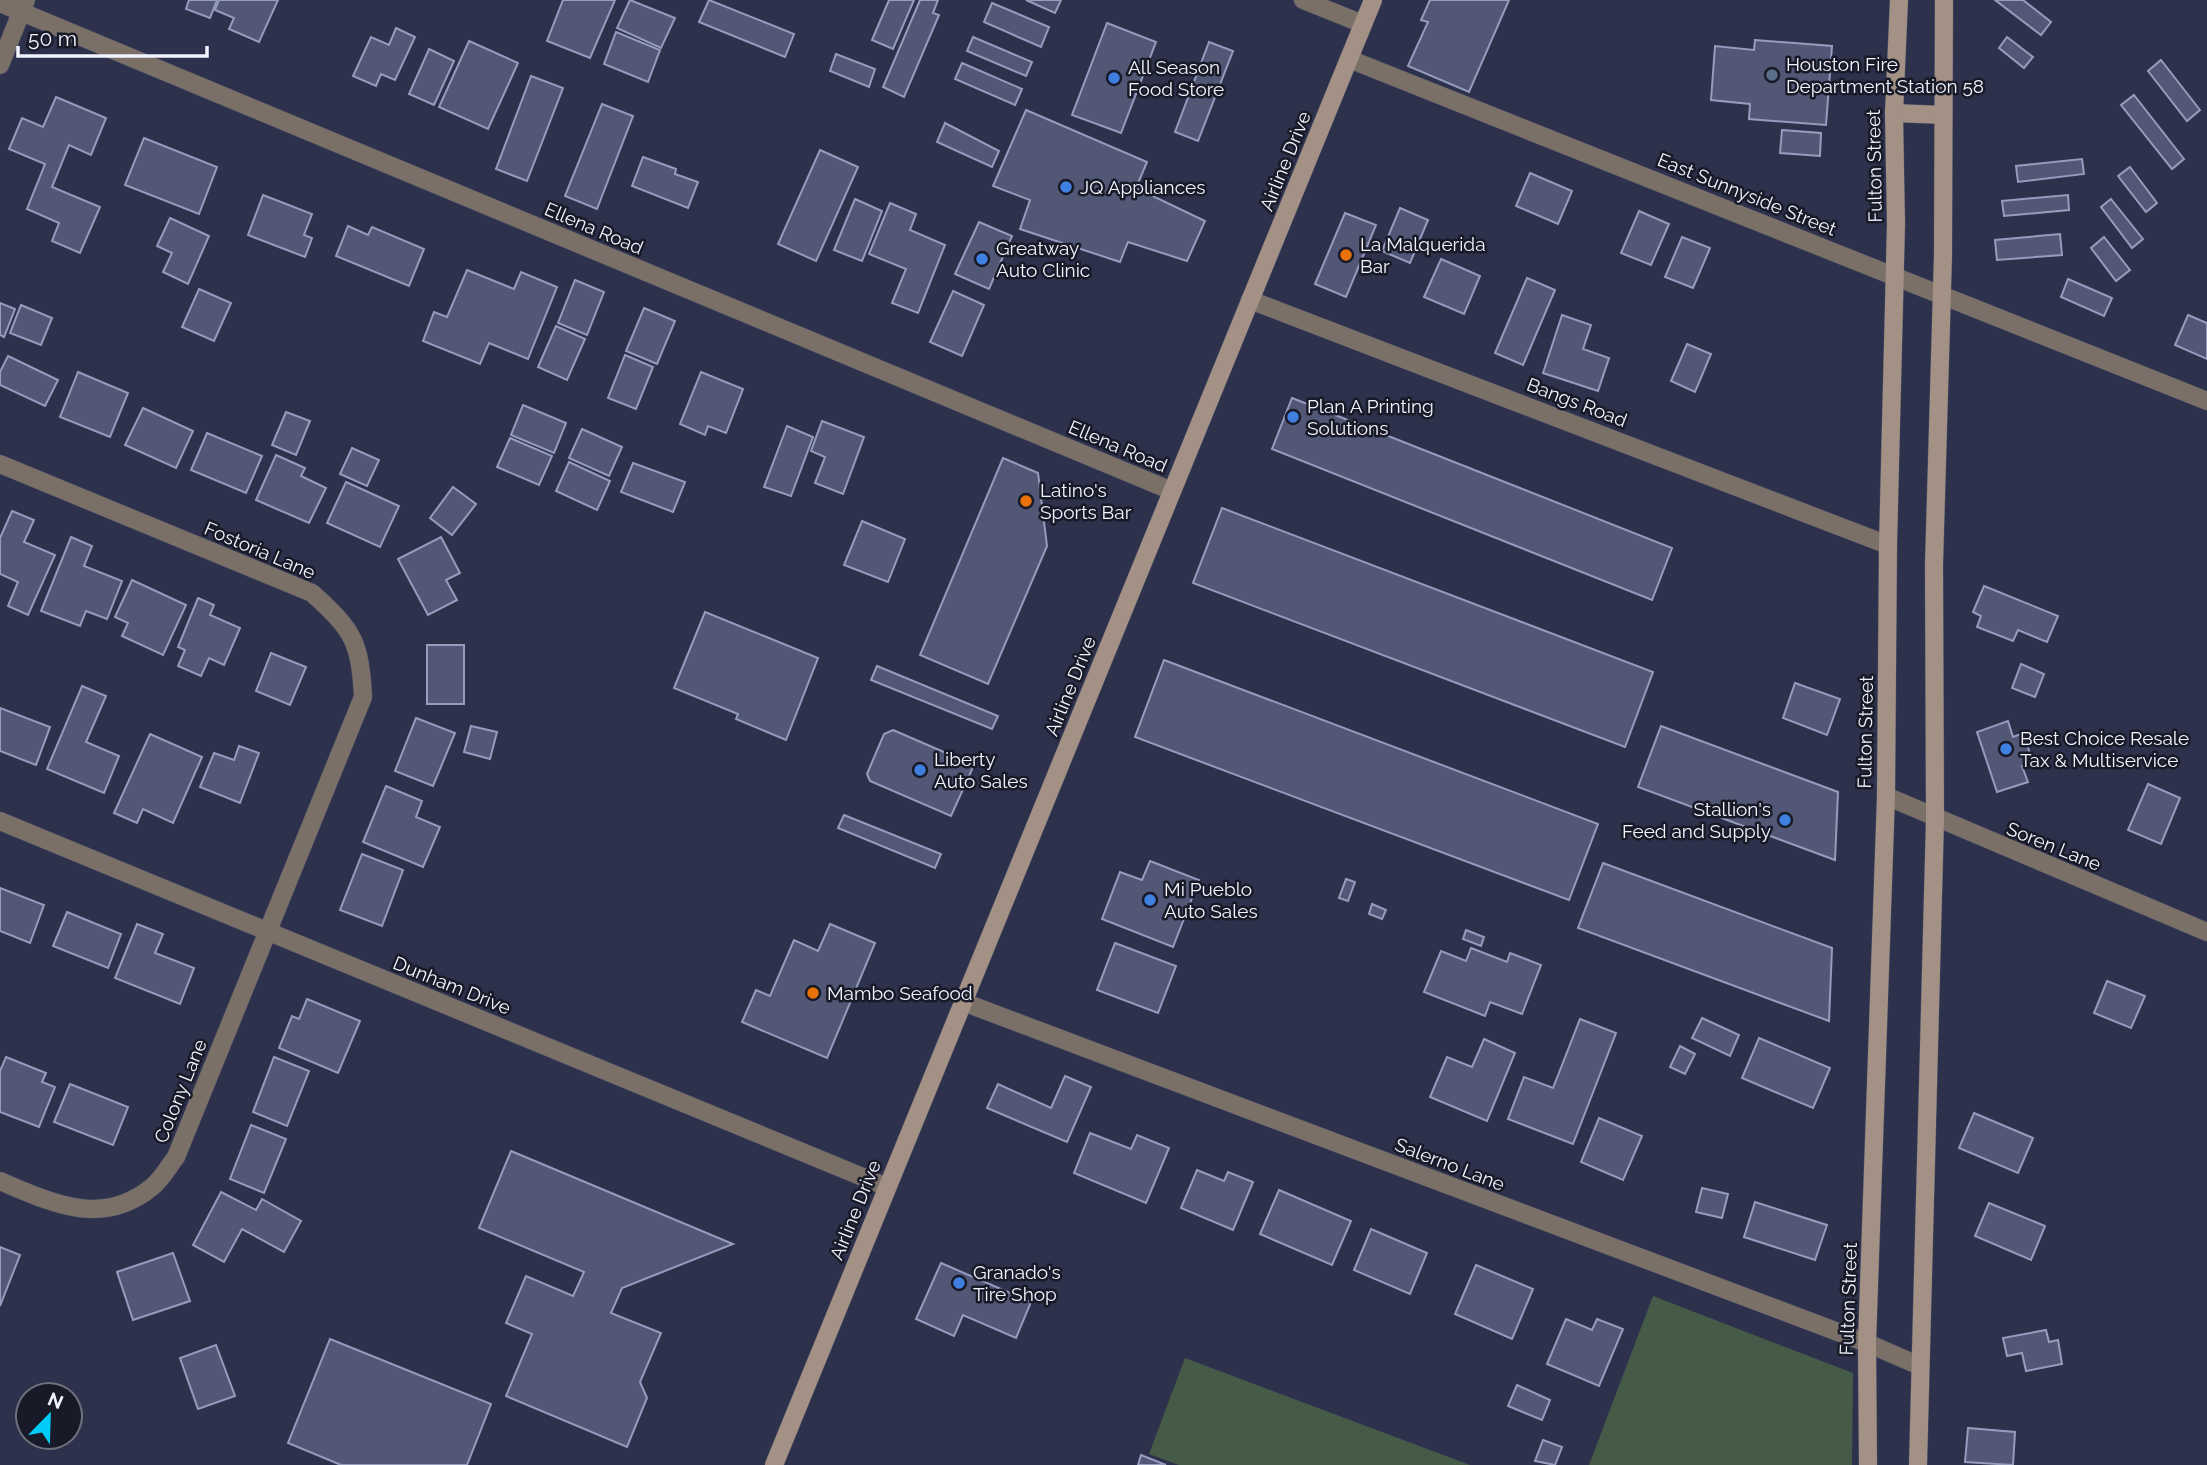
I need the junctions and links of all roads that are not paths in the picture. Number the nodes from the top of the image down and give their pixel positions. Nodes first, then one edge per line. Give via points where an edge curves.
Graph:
1 (1303, 0) edge
2 (1373, 0) edge
3 (1899, 0) edge
4 (1944, 0) edge
5 (0, 3) edge
6 (24, 6) edge
7 (1363, 24) junction
8 (1349, 59) junction
9 (0, 65) edge
10 (1894, 113) junction
11 (1944, 116) junction
12 (1895, 276) junction
13 (1942, 295) junction
14 (1250, 300) junction
15 (2207, 401) edge
16 (0, 464) edge
17 (1172, 491) junction
18 (1888, 545) junction
19 (1886, 796) junction
20 (1935, 819) junction
21 (0, 821) edge
22 (266, 931) junction
23 (2207, 932) edge
24 (963, 1002) junction
25 (0, 1181) edge
26 (887, 1187) junction
27 (1867, 1343) junction
28 (1920, 1366) junction
29 (774, 1465) edge
30 (1868, 1465) edge
31 (1918, 1465) edge

1 - 7 street
2 - 7 street, Airline Drive
3 - 10 street, Fulton Street
4 - 11 street
5 - 6 street, Ellena Road
6 - 9 street
6 - 17 street, Ellena Road
7 - 8 street, Airline Drive
8 - 12 street, East Sunnyside Street
8 - 14 street, Airline Drive
10 - 11 street
10 - 12 street, Fulton Street
11 - 13 street
12 - 13 street, East Sunnyside Street
12 - 18 street, Fulton Street
13 - 15 street, East Sunnyside Street
13 - 20 street via 1934,558
14 - 17 street, Airline Drive
14 - 18 street, Bangs Road
16 - 22 street, Fostoria Lane via 312,593 342,620 361,656 363,697
17 - 24 street, Airline Drive
18 - 19 street, Fulton Street
19 - 20 street, Soren Lane
19 - 27 street, Fulton Street
20 - 23 street, Soren Lane
20 - 28 street
21 - 22 street, Dunham Drive
22 - 25 street, Colony Lane via 176,1157 154,1186 123,1205 83,1210
22 - 26 street, Dunham Drive
24 - 26 street, Airline Drive
24 - 27 street, Salerno Lane
26 - 29 street, Airline Drive
27 - 28 street, Salerno Lane
27 - 30 street, Fulton Street
28 - 31 street

